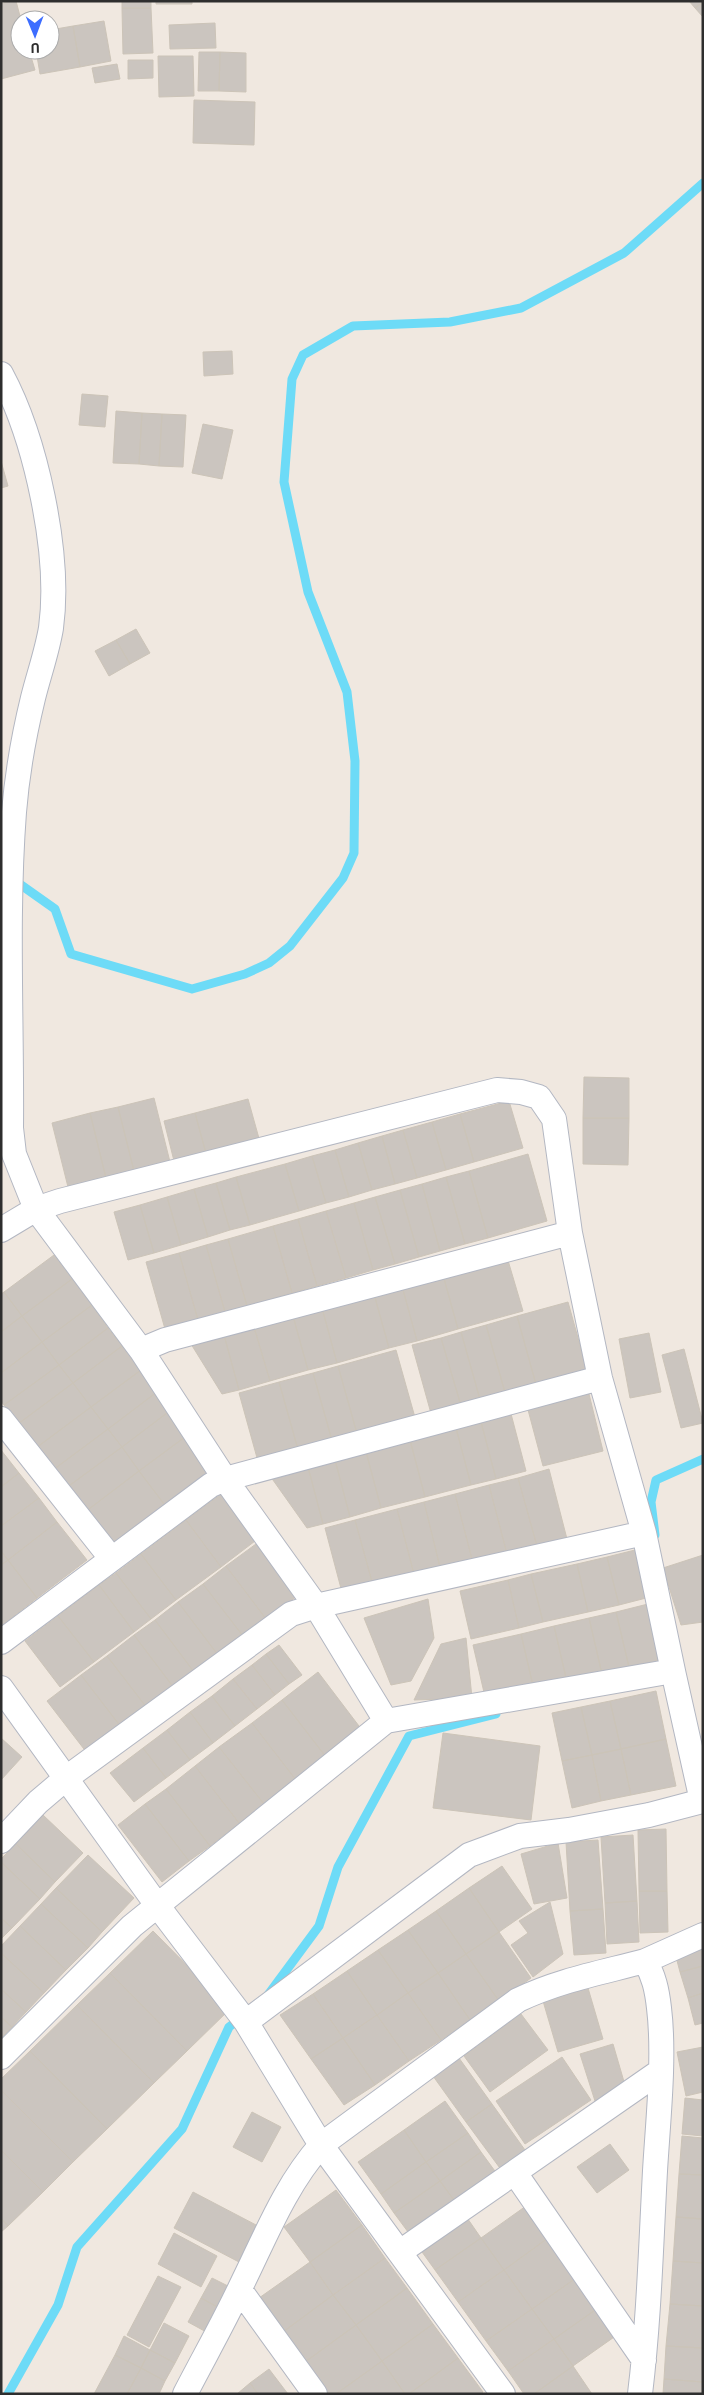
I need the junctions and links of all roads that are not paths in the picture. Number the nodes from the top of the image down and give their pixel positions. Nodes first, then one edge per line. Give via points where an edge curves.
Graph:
1 (1, 374) edge
2 (36, 1209) junction
3 (1, 1230) edge
4 (570, 1233) junction
5 (141, 1350) junction
6 (600, 1378) junction
7 (1, 1419) edge
8 (225, 1479) junction
9 (644, 1533) junction
10 (111, 1558) junction
11 (316, 1606) junction
12 (1, 1642) edge
13 (673, 1671) junction
14 (1, 1688) edge
15 (386, 1721) junction
16 (65, 1779) junction
17 (702, 1803) edge
18 (1, 1841) edge
19 (157, 1905) junction
20 (703, 1935) edge
21 (645, 1961) junction
22 (246, 2022) junction
23 (1, 2057) edge
24 (659, 2072) junction
25 (321, 2145) junction
26 (515, 2174) junction
27 (400, 2252) junction
28 (240, 2290) junction
29 (644, 2360) junction
30 (185, 2394) edge
31 (315, 2394) edge
32 (503, 2394) edge
33 (640, 2394) edge

1 - 2 street via 19,412 38,471 50,556 53,608 22,755 14,812 11,892 11,1128 14,1154
2 - 3 street
2 - 4 street via 496,1090 521,1092 539,1098 554,1119
2 - 5 street
4 - 5 street via 165,1340
4 - 6 street
5 - 8 street
6 - 8 street
6 - 9 street
7 - 10 street
8 - 10 street via 211,1485
8 - 11 street
9 - 11 street
9 - 13 street
10 - 12 street
11 - 15 street
11 - 16 street via 291,1614
13 - 15 street
13 - 17 street
14 - 16 street
15 - 19 street
16 - 18 street
16 - 19 street
17 - 22 street via 520,1836 469,1854
19 - 22 street
19 - 23 street
20 - 21 street
21 - 24 street via 655,1982 659,2010
21 - 25 street via 574,1977 518,2000
22 - 25 street
24 - 26 street
24 - 29 street
25 - 27 street
25 - 28 street via 302,2166 278,2206
26 - 27 street
26 - 29 street
27 - 32 street
28 - 30 street
28 - 31 street
29 - 33 street

